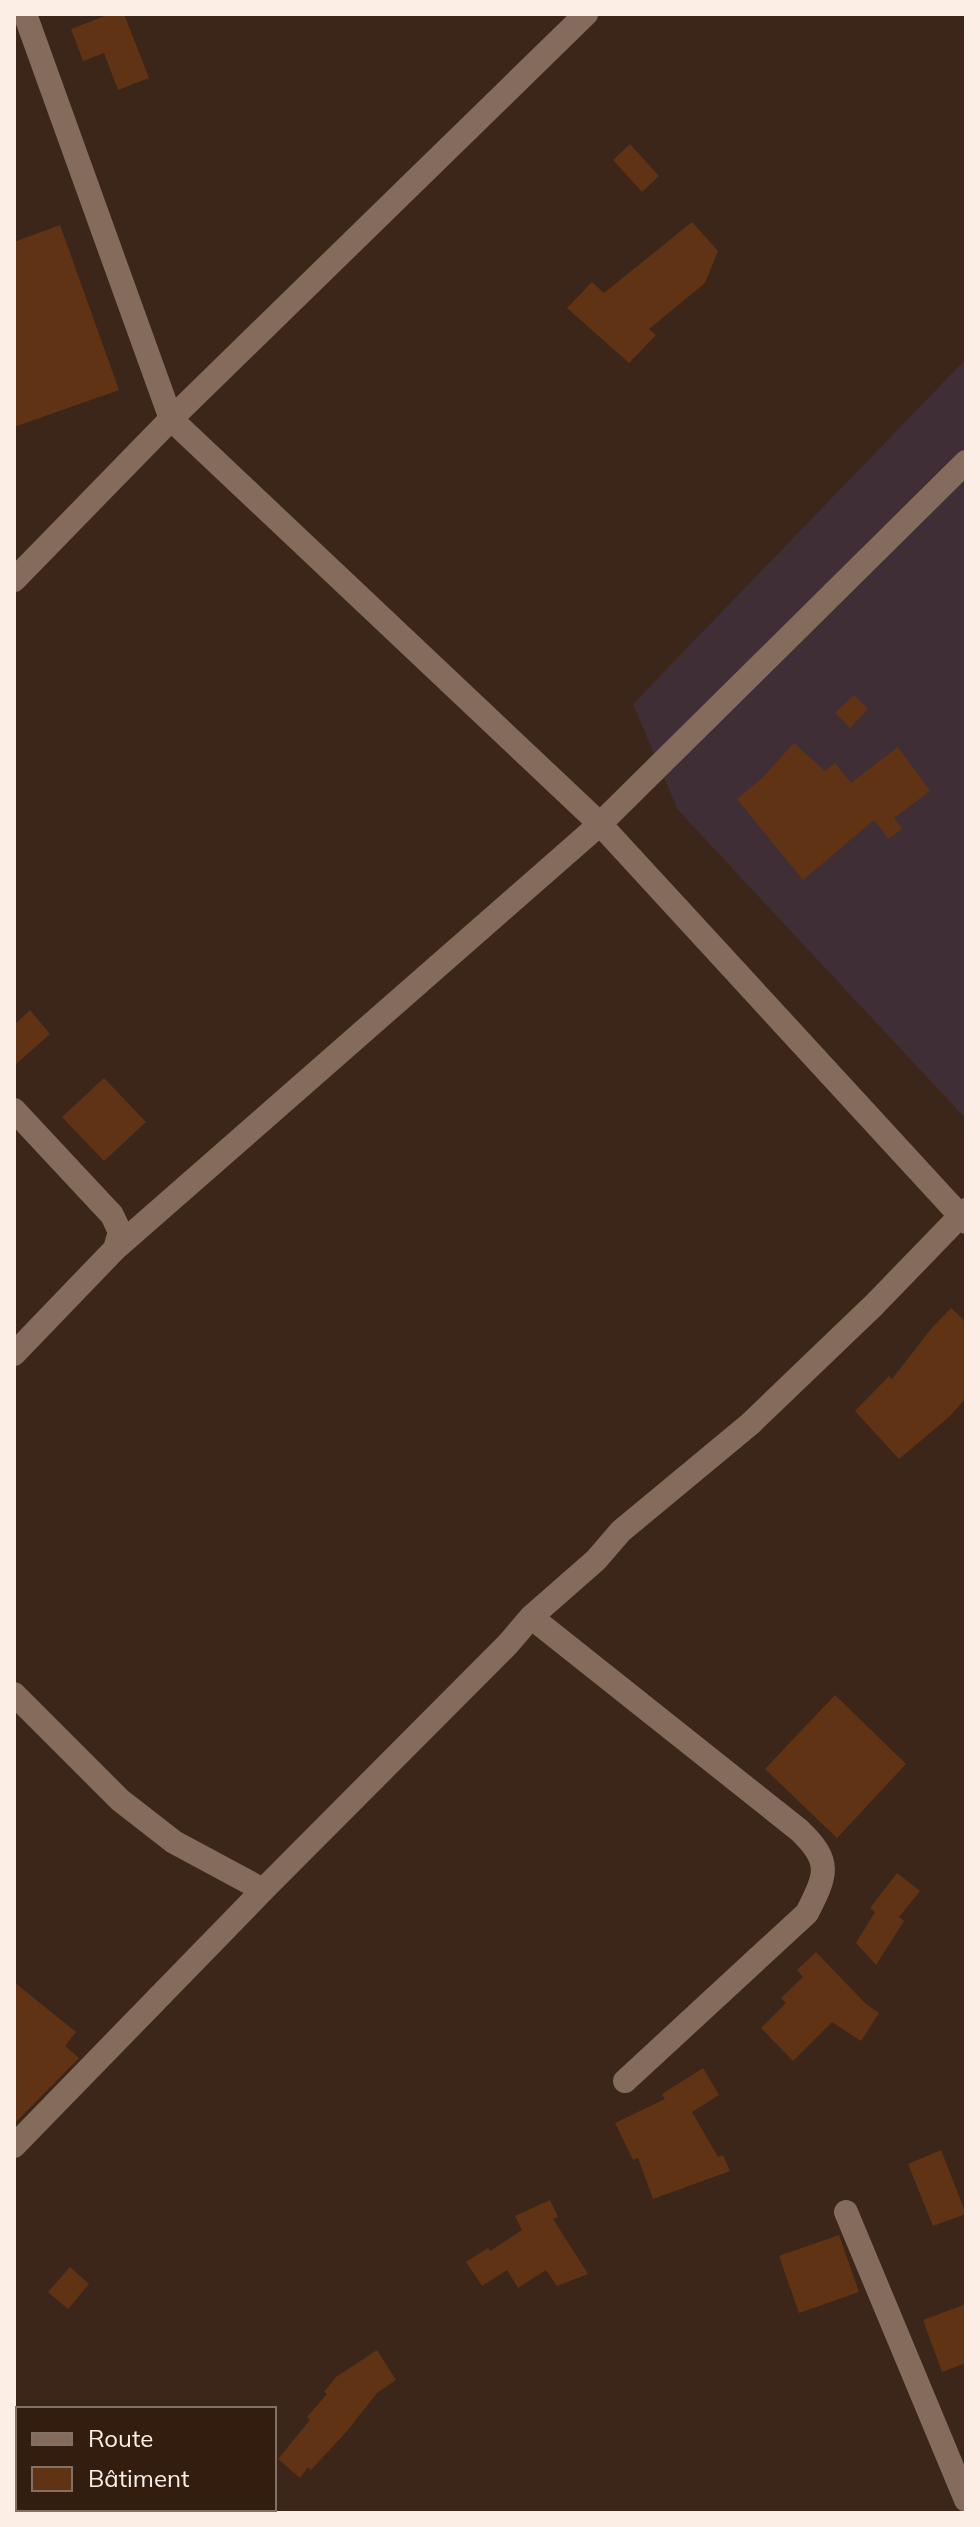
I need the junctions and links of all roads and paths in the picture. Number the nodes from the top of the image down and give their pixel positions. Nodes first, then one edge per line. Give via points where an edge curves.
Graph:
1 (25, 14) edge
2 (586, 14) edge
3 (171, 419) junction
4 (966, 462) edge
5 (14, 580) edge
6 (600, 824) junction
7 (14, 1110) edge
8 (964, 1216) edge
9 (115, 1249) junction
10 (14, 1354) edge
11 (531, 1617) junction
12 (14, 1694) edge
13 (263, 1890) junction
14 (625, 2081) dead end
15 (14, 2146) edge
16 (846, 2212) dead end
17 (966, 2500) edge

1 - 3 street
2 - 3 street
3 - 5 street
3 - 6 street
4 - 6 street
6 - 8 street
6 - 9 street
7 - 9 street via 112,1215 120,1232
8 - 11 street via 750,1424 621,1531
9 - 10 street
11 - 13 street
11 - 14 street via 799,1830 824,1863 823,1880 807,1913
12 - 13 street via 131,1808 174,1842
13 - 15 street
16 - 17 street

